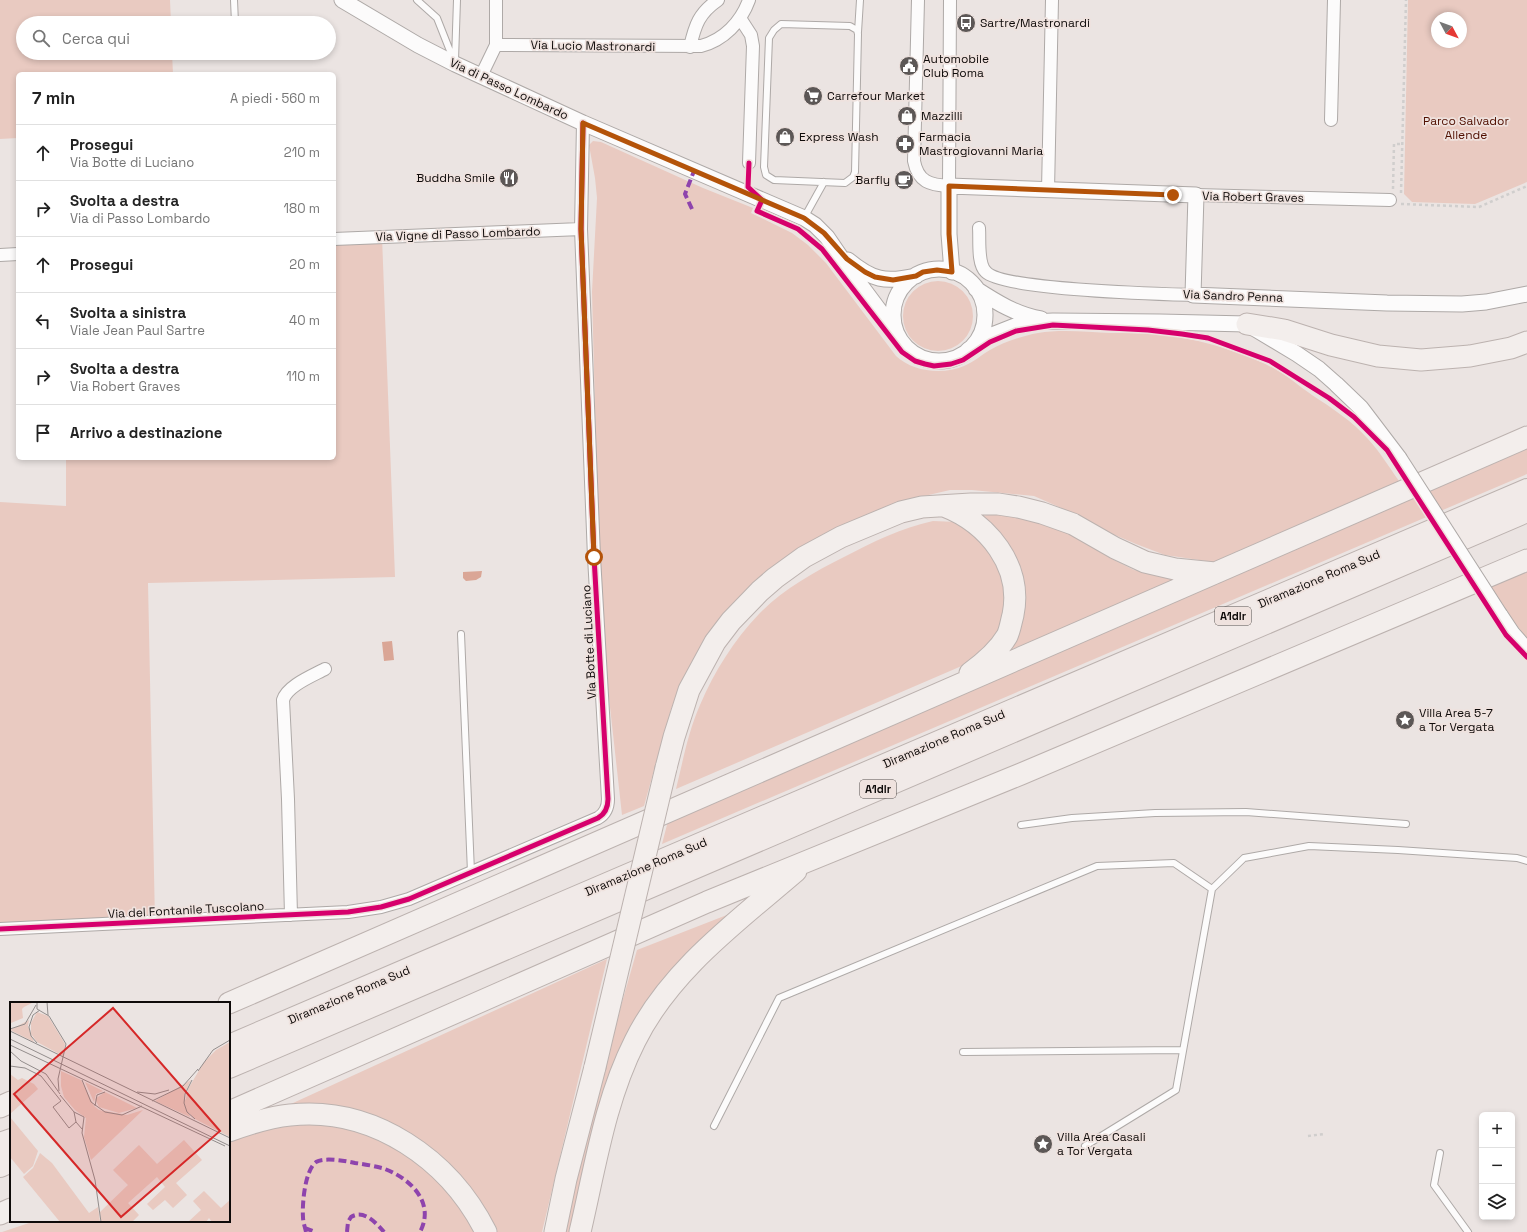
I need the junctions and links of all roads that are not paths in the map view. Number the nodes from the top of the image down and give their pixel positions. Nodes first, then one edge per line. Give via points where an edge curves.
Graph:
1 (234, 0) edge
2 (342, 0) edge
3 (417, 0) edge
4 (457, 0) edge
5 (496, 0) edge
6 (718, 0) edge
7 (749, 0) edge
8 (860, 0) edge
9 (918, 0) edge
10 (950, 0) edge
11 (1052, 0) edge
12 (1334, 0) edge
13 (235, 16) edge
14 (740, 18) junction
15 (858, 34) junction
16 (496, 45) junction
17 (690, 47) junction
18 (455, 64) junction
19 (481, 76) junction
20 (1331, 120) dead end
21 (583, 123) junction
22 (749, 163) dead end
23 (824, 182) junction
24 (949, 186) junction
25 (1048, 190) junction
26 (1196, 195) junction
27 (1390, 200) road end
28 (804, 218) junction
29 (979, 228) dead end
30 (581, 229) junction
31 (336, 239) edge
32 (830, 241) junction
33 (16, 254) edge
34 (0, 256) edge
35 (952, 272) junction
36 (916, 276) junction
37 (975, 288) junction
38 (1193, 294) junction
39 (1527, 294) edge
40 (1054, 321) junction
41 (1247, 324) junction
42 (897, 334) junction
43 (1527, 342) edge
44 (968, 350) junction
45 (1527, 437) edge
46 (1527, 490) edge
47 (944, 506) junction
48 (1527, 511) edge
49 (1527, 560) edge
50 (1215, 573) junction
51 (461, 634) dead end
52 (1527, 650) edge
53 (325, 668) dead end
54 (934, 696) junction
55 (1406, 824) dead end
56 (1021, 825) dead end
57 (808, 861) junction
58 (1527, 861) edge
59 (471, 872) junction
60 (1212, 889) junction
61 (373, 909) joint
62 (291, 915) junction
63 (0, 929) edge
64 (230, 1003) edge
65 (230, 1046) edge
66 (1182, 1050) junction
67 (963, 1052) dead end
68 (230, 1067) edge
69 (10, 1102) edge
70 (0, 1107) edge
71 (230, 1112) edge
72 (714, 1126) dead end
73 (230, 1132) edge
74 (10, 1140) edge
75 (0, 1144) edge
76 (1085, 1146) dead end
77 (1440, 1153) dead end
78 (10, 1161) edge
79 (0, 1166) edge
80 (10, 1209) edge
81 (0, 1214) edge
82 (10, 1216) edge
83 (0, 1220) edge
84 (486, 1232) edge
85 (555, 1232) edge
86 (580, 1232) edge
87 (1468, 1232) edge

1 - 13 lane
2 - 18 street, Via di Passo Lombardo
3 - 18 lane via 437,18
4 - 18 lane
5 - 16 street
6 - 17 street via 700,17
7 - 14 street, Via Lucio Mastronardi
8 - 15 lane
9 - 24 street via 914,161 922,179
10 - 24 street
11 - 25 street
12 - 20 street
14 - 17 street, Via Lucio Mastronardi via 727,33 714,42
14 - 22 street via 751,35 753,46
15 - 23 lane via 853,177 845,183
15 - 23 lane via 857,30 850,26 781,24 769,38 764,171 766,176 774,180
16 - 17 street, Via Lucio Mastronardi
16 - 19 street
18 - 19 street, Via di Passo Lombardo
19 - 21 street, Via di Passo Lombardo
21 - 28 street, Via di Passo Lombardo
21 - 30 street, Via Botte di Luciano
23 - 28 lane
24 - 25 street, Via Robert Graves
24 - 35 street
25 - 26 street, Via Robert Graves
26 - 27 street, Via Robert Graves
26 - 38 street
28 - 32 street, Via di Passo Lombardo via 820,229
29 - 38 street, Via Sandro Penna via 981,265 986,273 997,279 1082,289
30 - 31 street, Via Vigne di Passo Lombardo
30 - 59 street, Via Botte di Luciano via 594,557 608,805 598,818
32 - 36 street, Via di Passo Lombardo via 856,267 875,277 893,280
32 - 42 street, Via di Passo Lombardo
33 - 34 street
35 - 36 street via 937,270
35 - 37 street via 965,278
36 - 42 street via 900,291 894,304 893,320
37 - 40 street via 1016,312
37 - 44 street via 984,308 983,323 978,338
38 - 39 street, Via Sandro Penna via 1469,304
40 - 41 street
40 - 44 street via 1015,326 987,337
41 - 43 highway via 1284,330 1378,356 1421,360 1470,356 1511,348
41 - 52 street, bridge via 1319,369 1361,408 1399,458 1500,615
42 - 44 street via 912,352 933,361 955,358
45 - 50 highway
46 - 65 highway, Diramazione Roma Sud / A1dir
47 - 50 highway via 998,504 1042,513 1073,524 1145,562 1175,569
47 - 54 highway via 964,514 981,528 1000,550 1014,582 1015,596 1009,630 999,646 976,669
47 - 85 highway, bridge via 908,510 877,521 841,537 793,565 753,597 723,630 699,670 682,709 666,768
48 - 68 highway, Diramazione Roma Sud / A1dir
49 - 57 highway via 1021,774
50 - 54 highway
51 - 59 lane
53 - 62 street via 290,689 283,700
54 - 64 highway
55 - 56 lane via 1246,812 1155,813 1072,818
57 - 71 highway via 641,930
57 - 86 highway via 700,956 665,995 646,1022 629,1054 612,1101
58 - 60 lane via 1517,858 1406,850 1309,846 1244,858
59 - 61 street, Via Botte di Luciano via 402,901
60 - 66 lane
60 - 72 lane via 1174,863 1097,866 779,998
61 - 62 street, Via del Fontanile Tuscolano
62 - 63 street, Via del Fontanile Tuscolano
66 - 67 lane
66 - 76 lane via 1176,1090
69 - 70 highway
73 - 84 highway via 271,1119 300,1114 347,1118 379,1128 407,1143 444,1173 469,1202
74 - 75 highway
77 - 87 lane via 1434,1185
78 - 79 highway
80 - 81 highway
82 - 83 highway

